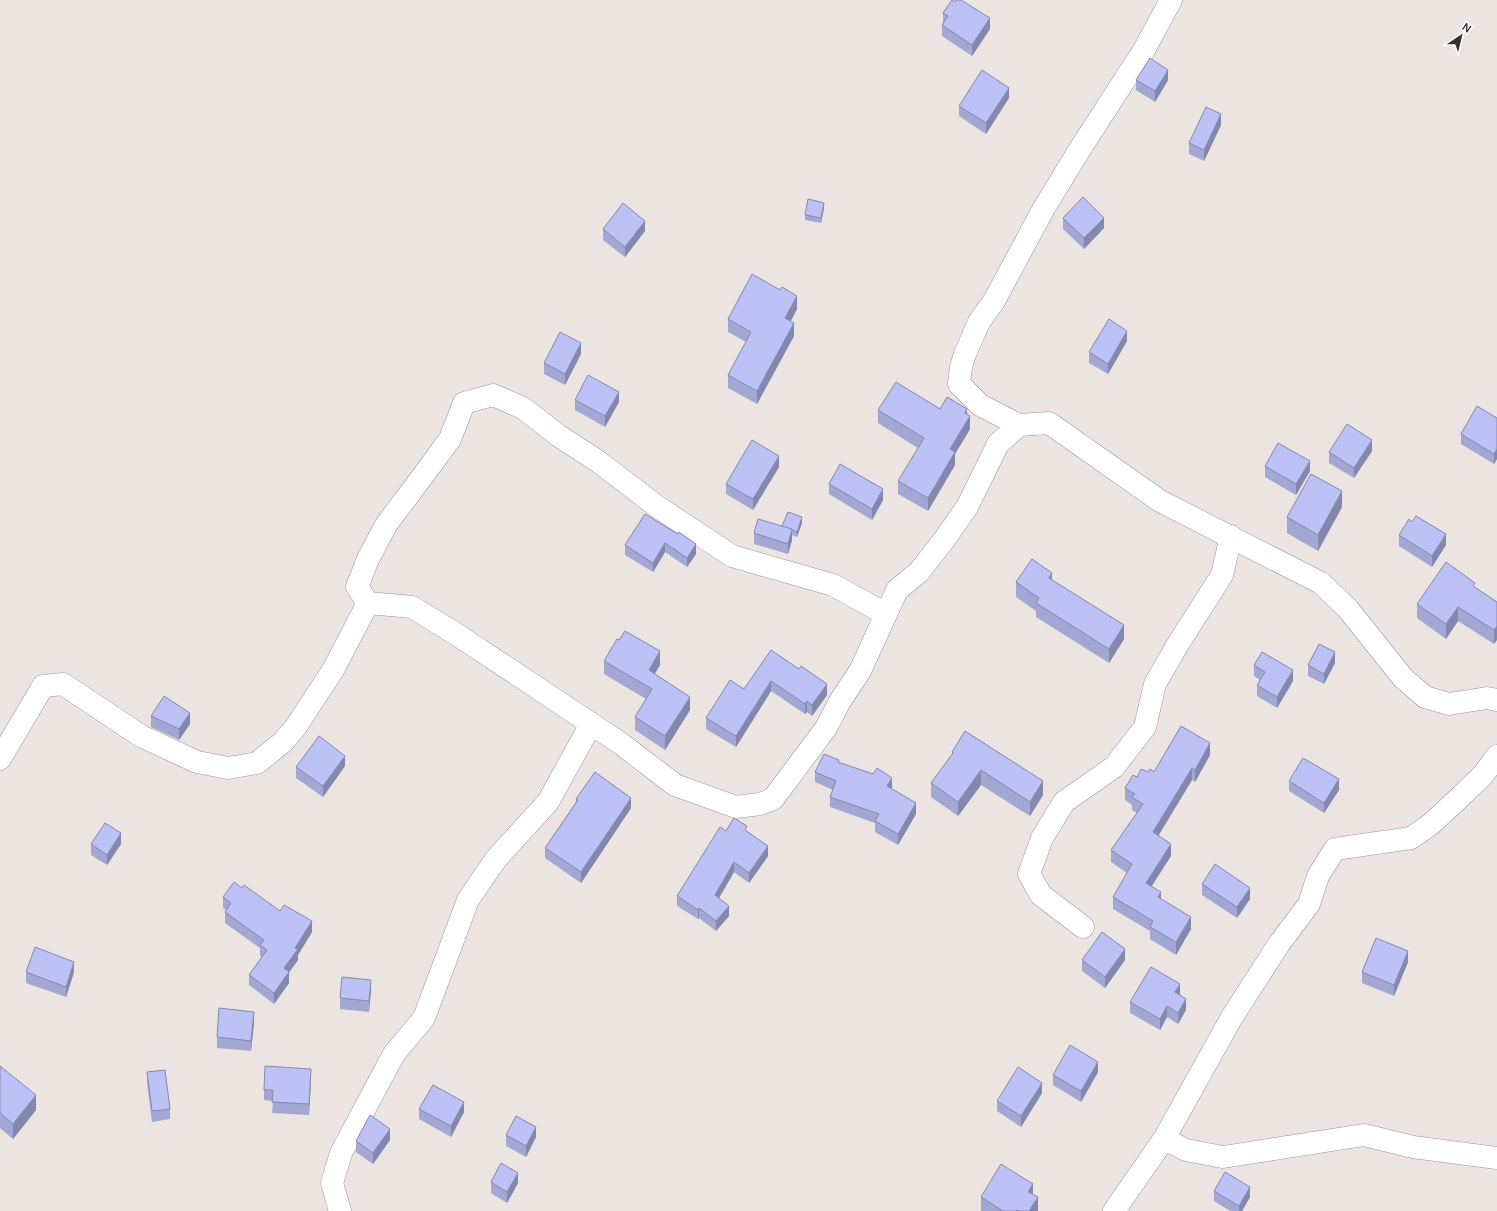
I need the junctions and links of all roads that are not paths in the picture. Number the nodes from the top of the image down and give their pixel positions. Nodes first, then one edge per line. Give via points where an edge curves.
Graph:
1 (1171, 0) edge
2 (1019, 425) junction
3 (1232, 536) junction
4 (368, 603) junction
5 (886, 614) junction
6 (1497, 700) edge
7 (591, 724) junction
8 (1497, 756) edge
9 (0, 759) edge
10 (1083, 927) dead end
11 (1164, 1139) junction
12 (1497, 1158) edge
13 (340, 1211) edge
14 (1114, 1211) edge

1 - 2 street via 1144,50 1044,208 994,301 979,322 965,354 958,384 980,405
2 - 3 street via 1049,423 1160,501
2 - 5 street via 998,444 967,507 919,572 897,590
3 - 6 street via 1321,583 1348,609 1403,678 1425,697 1449,704 1487,698
3 - 10 street via 1222,575 1155,684 1145,727 1114,767 1064,802 1042,838 1030,874 1041,895
4 - 5 street via 357,587 386,525 450,439 464,403 493,395 523,408 655,505 732,556 833,585
4 - 7 street via 412,607
4 - 9 street via 333,670 295,728 283,742 257,763 228,768 196,762 141,736 63,684 43,686
5 - 7 street via 860,671 826,728 773,799 760,804 736,807 675,786
7 - 13 street via 548,802 496,859 468,900 424,1018 394,1054 341,1153 332,1183
8 - 11 street via 1458,799 1431,824 1410,838 1335,849 1318,876 1309,904 1279,944 1232,1017
11 - 12 street via 1186,1150 1223,1157 1364,1135 1413,1147
11 - 14 street

